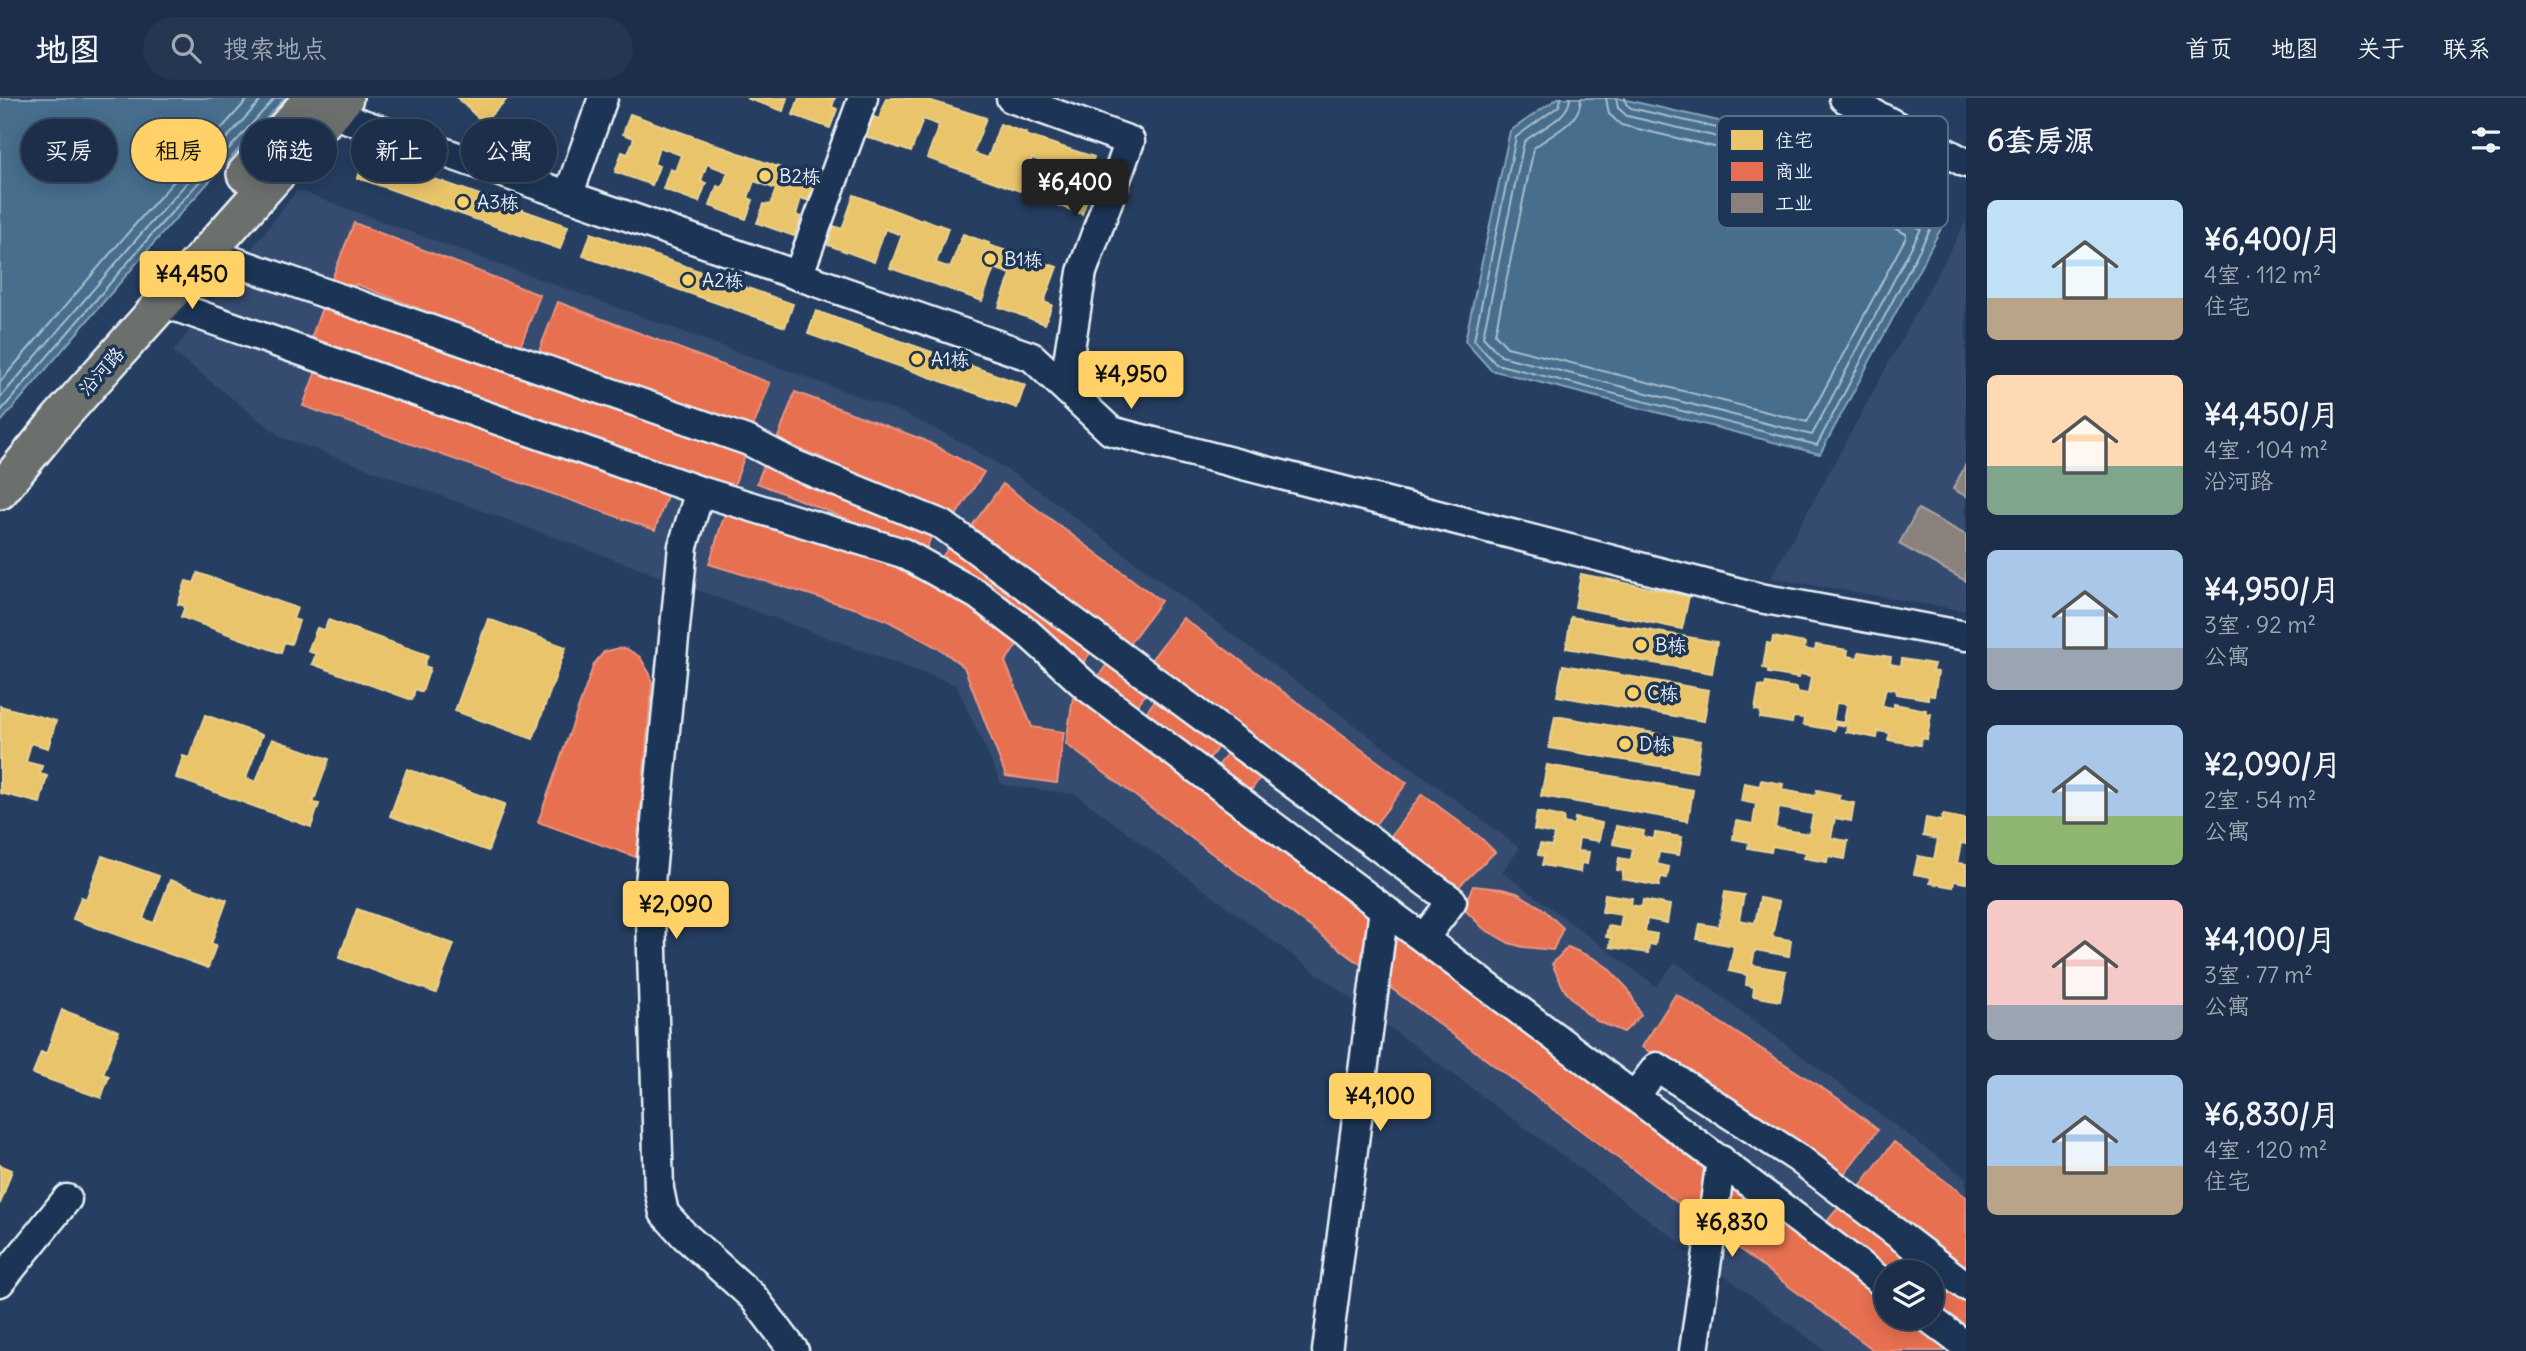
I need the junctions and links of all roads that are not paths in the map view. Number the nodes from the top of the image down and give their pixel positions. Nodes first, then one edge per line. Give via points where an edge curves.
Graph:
1 (603, 98) edge
2 (863, 98) edge
3 (1011, 98) edge
4 (1844, 98) edge
5 (327, 102) edge
6 (1878, 116) edge
7 (1948, 153) edge
8 (1966, 163) edge
9 (568, 196) junction
10 (208, 252) junction
11 (798, 276) junction
12 (162, 302) junction
13 (1064, 387) junction
14 (0, 460) edge
15 (0, 491) edge
16 (701, 491) junction
17 (1966, 636) edge
18 (1384, 909) junction
19 (1424, 939) junction
20 (1636, 1096) junction
21 (1721, 1160) junction
22 (67, 1199) dead end
23 (1874, 1276) edge
24 (0, 1282) edge
25 (1966, 1286) edge
26 (1944, 1329) edge
27 (1966, 1346) edge
28 (793, 1351) edge
29 (1327, 1351) edge
30 (1695, 1351) edge

1 - 9 street
2 - 11 street
3 - 13 street via 1130,141 1082,272
4 - 6 street
5 - 9 street
5 - 10 main road, 沿河路
5 - 14 main road, 沿河路 via 176,252
7 - 8 street
9 - 11 street
10 - 12 main road, 沿河路
10 - 19 street via 749,441 943,526 1452,901
11 - 13 street via 1032,357
12 - 15 main road, 沿河路
12 - 16 street
13 - 17 street via 1111,431 1760,598
16 - 18 street via 903,553 978,595 1086,686
16 - 28 street via 683,546 650,883 659,1189 664,1213 753,1297
18 - 19 street
18 - 29 street
19 - 20 street
20 - 21 street
20 - 25 street via 1657,1067 1798,1158
21 - 23 street
21 - 30 street
22 - 24 street
26 - 27 street

